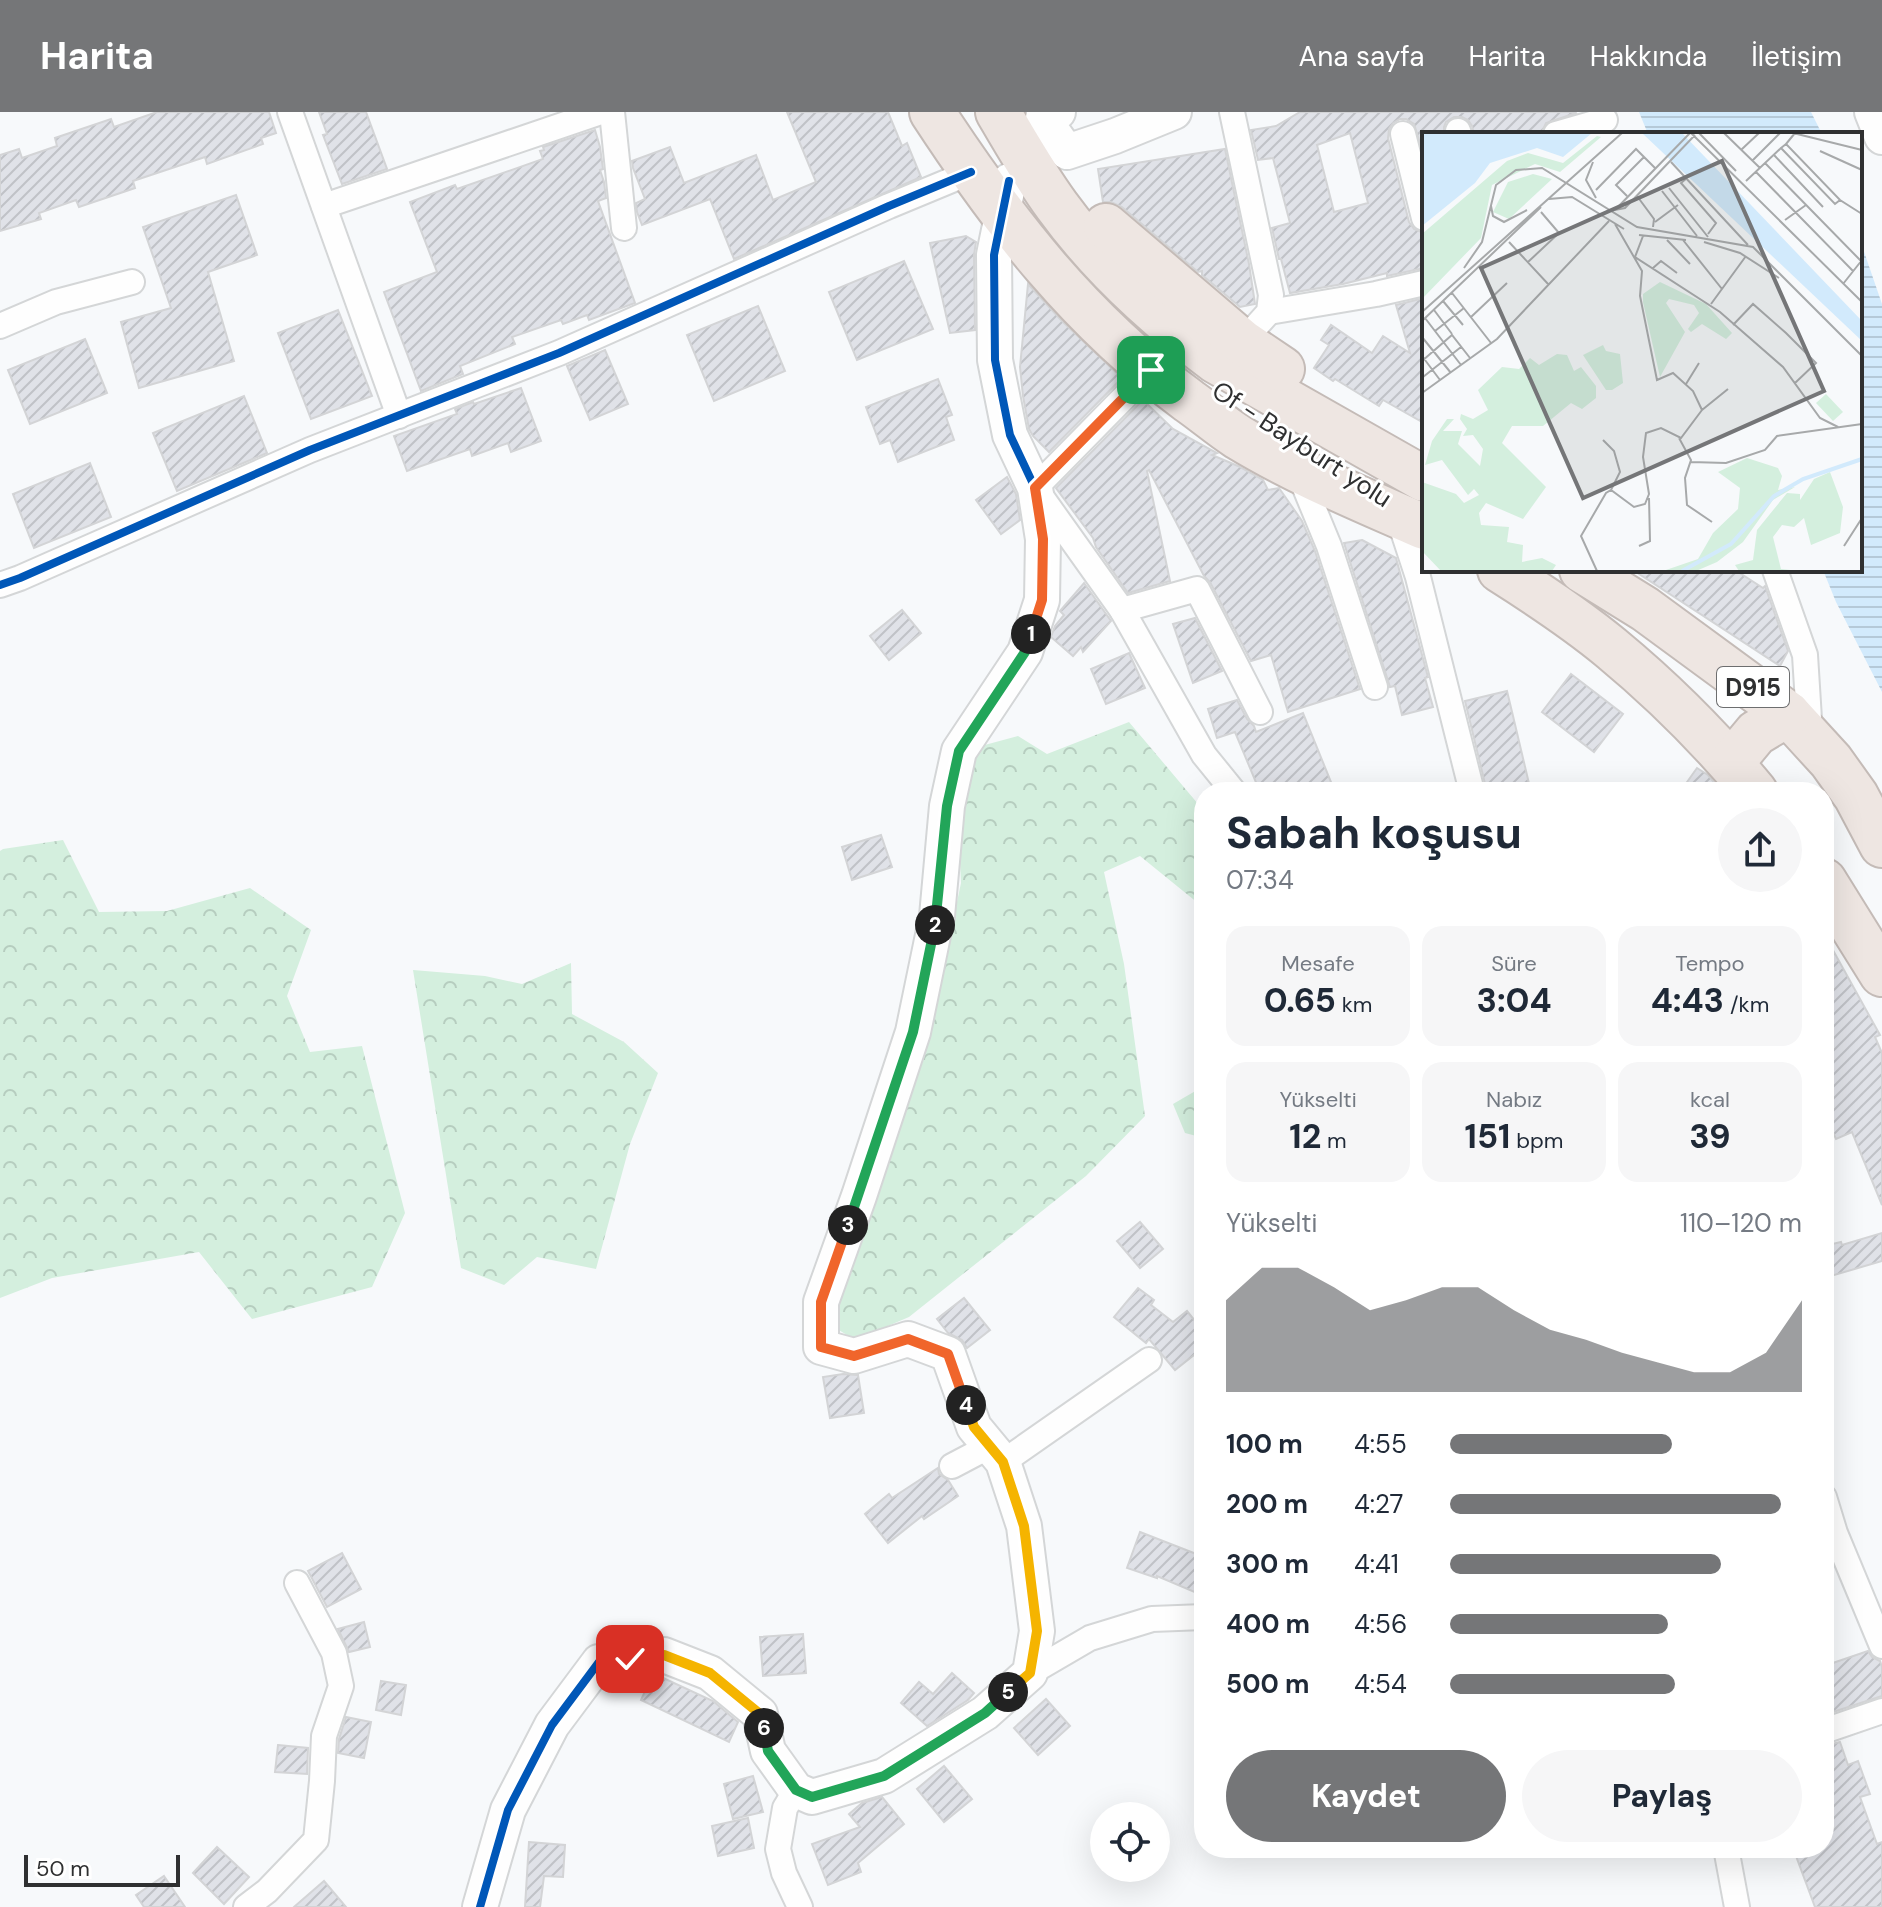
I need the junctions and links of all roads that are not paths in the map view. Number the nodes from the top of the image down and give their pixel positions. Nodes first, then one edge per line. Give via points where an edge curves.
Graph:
1 (290, 112) edge
2 (601, 112) edge
3 (612, 112) edge
4 (932, 112) edge
5 (964, 112) edge
6 (998, 112) edge
7 (1025, 112) edge
8 (1058, 112) edge
9 (1174, 112) edge
10 (1232, 112) edge
11 (1872, 112) edge
12 (1606, 122) edge
13 (1564, 132) edge
14 (1403, 134) dead end
15 (1882, 137) edge
16 (994, 189) junction
17 (324, 206) junction
18 (1422, 210) edge
19 (624, 228) dead end
20 (132, 282) dead end
21 (1422, 283) edge
22 (0, 326) edge
23 (1256, 327) junction
24 (1151, 370) junction
25 (399, 416) junction
26 (1297, 468) junction
27 (1414, 473) edge
28 (1035, 488) junction
29 (1415, 522) edge
30 (1503, 572) edge
31 (1585, 572) edge
32 (1776, 572) edge
33 (0, 585) edge
34 (1122, 610) junction
35 (1375, 687) dead end
36 (1260, 712) dead end
37 (1813, 751) edge
38 (1743, 778) edge
39 (1226, 782) edge
40 (1469, 782) edge
41 (1882, 845) edge
42 (1834, 897) edge
43 (1882, 974) edge
44 (1149, 1360) dead end
45 (996, 1454) junction
46 (952, 1466) dead end
47 (1834, 1530) edge
48 (297, 1583) dead end
49 (1194, 1617) edge
50 (1882, 1646) edge
51 (1030, 1673) junction
52 (1882, 1711) edge
53 (1834, 1728) edge
54 (796, 1790) junction
55 (1728, 1858) edge
56 (246, 1907) edge
57 (480, 1907) edge
58 (800, 1907) edge
59 (1737, 1907) edge

1 - 17 street
2 - 17 street
3 - 19 street
4 - 16 highway
5 - 16 highway, Of - Bayburt yolu
6 - 27 highway, Of - Bayburt yolu via 1082,237 1192,343
7 - 23 highway via 1107,228
8 - 9 street via 1043,118 1067,152
10 - 23 street via 1271,295
11 - 15 street
12 - 13 street
14 - 18 street
16 - 24 highway via 1076,301
16 - 25 street via 889,206 559,353
16 - 28 street via 995,360 1010,435
16 - 29 highway, Of - Bayburt yolu via 1033,215 1079,270 1162,349 1240,408
17 - 25 street
20 - 22 street via 56,302
21 - 23 street
23 - 27 highway via 1387,441
24 - 26 highway via 1226,429
24 - 28 street
25 - 33 street
26 - 29 highway
26 - 35 street
28 - 34 street
28 - 45 street via 1043,539 1042,600 1025,652 959,751 947,806 937,916 913,1032 821,1302 821,1347 854,1356 908,1339 948,1354 974,1427
29 - 40 street via 1418,577
30 - 38 highway, D915 via 1609,647
31 - 37 highway, D915 via 1645,609
32 - 37 street via 1805,655
34 - 36 street via 1197,589
34 - 39 street via 1204,755
37 - 38 highway via 1756,733
37 - 41 highway, D915 via 1856,796
42 - 43 highway
44 - 45 street
45 - 46 street
45 - 51 street via 1024,1526 1037,1631
47 - 50 street
48 - 56 street via 334,1653 341,1686 324,1736 316,1840
49 - 51 street via 1152,1619 1090,1638
51 - 54 street via 985,1713 884,1776 812,1797
52 - 53 street
54 - 57 street via 768,1751 760,1714 710,1673 664,1655 599,1662 552,1725 508,1810
54 - 58 street via 785,1808 778,1849
55 - 59 street

